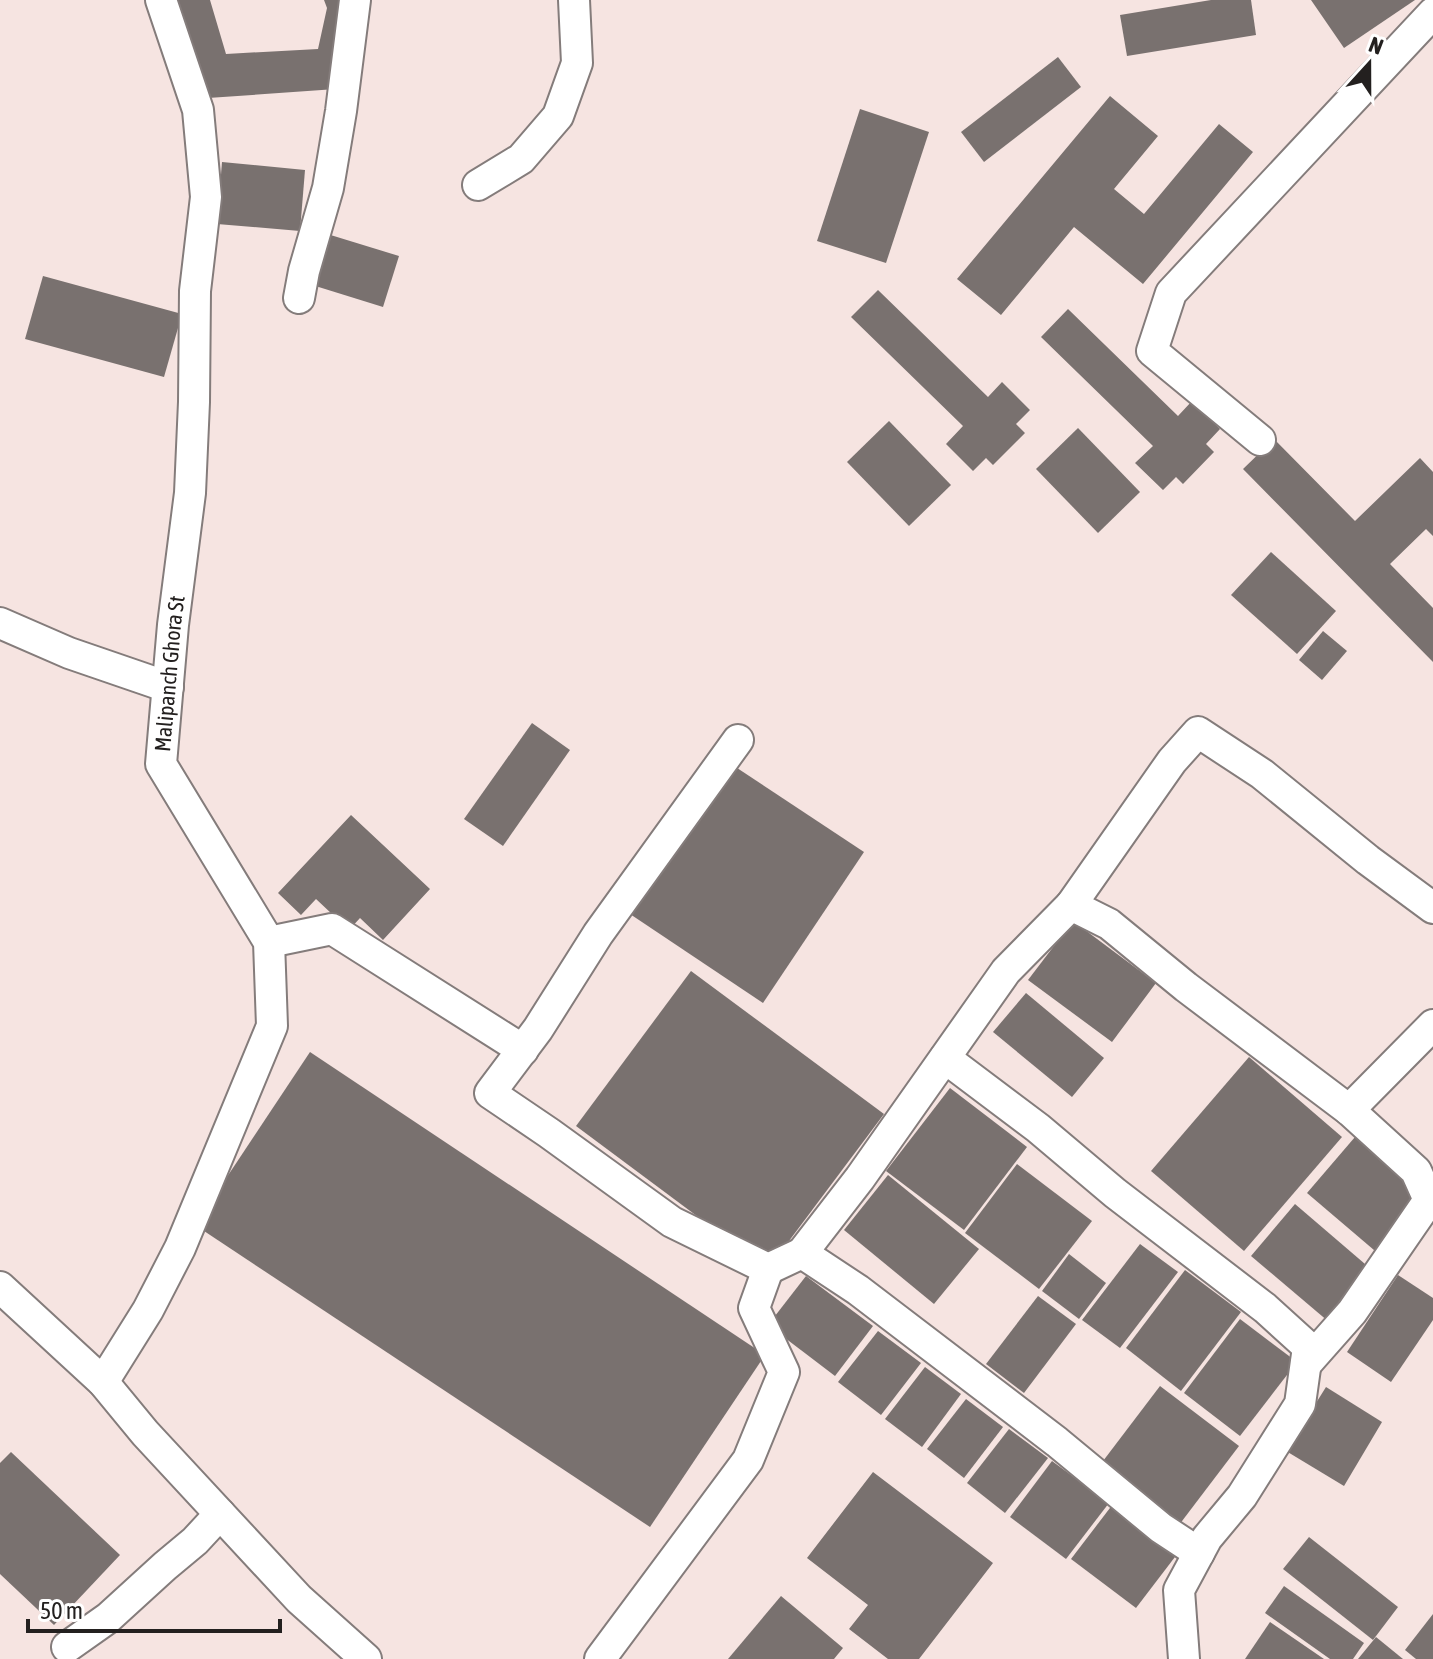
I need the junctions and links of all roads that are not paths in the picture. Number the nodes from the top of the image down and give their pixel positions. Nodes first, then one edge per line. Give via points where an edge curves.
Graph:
1 (161, 0) edge
2 (355, 0) edge
3 (574, 0) edge
4 (1433, 13) edge
5 (478, 185) dead end
6 (299, 298) dead end
7 (1260, 440) dead end
8 (0, 623) edge
9 (168, 687) junction
10 (738, 740) dead end
11 (1071, 905) junction
12 (1433, 908) edge
13 (269, 942) junction
14 (1433, 1025) edge
15 (523, 1050) junction
16 (945, 1058) junction
17 (1349, 1110) junction
18 (802, 1253) junction
19 (768, 1269) junction
20 (0, 1287) edge
21 (1306, 1364) junction
22 (103, 1382) junction
23 (220, 1514) junction
24 (1199, 1553) junction
25 (67, 1647) dead end
26 (366, 1659) edge
27 (600, 1659) edge
28 (1184, 1659) edge

1 - 9 street, Malipanch Ghora St via 198,110 206,197 195,291 190,493
2 - 6 street via 328,188
3 - 5 street via 577,63 558,116 521,159
4 - 7 street via 1171,293 1152,351
8 - 9 street
9 - 13 street, Malipanch Ghora St via 161,764
10 - 15 street via 598,934
11 - 12 street via 1198,732 1262,774
11 - 16 street via 1006,971
11 - 17 street via 1109,924
13 - 15 street via 332,929
13 - 22 street, Malipanch Ghora St via 272,1026 180,1248
14 - 17 street
15 - 19 street via 490,1093 672,1222
16 - 18 street
16 - 21 street via 1265,1308 1308,1347
17 - 21 street via 1416,1171 1429,1200 1352,1312
18 - 19 street
18 - 24 street via 858,1290
19 - 27 street via 754,1308 784,1372 748,1460
20 - 22 street
21 - 24 street via 1300,1404
22 - 23 street
23 - 25 street via 108,1618
23 - 26 street via 299,1599
24 - 28 street via 1179,1590

